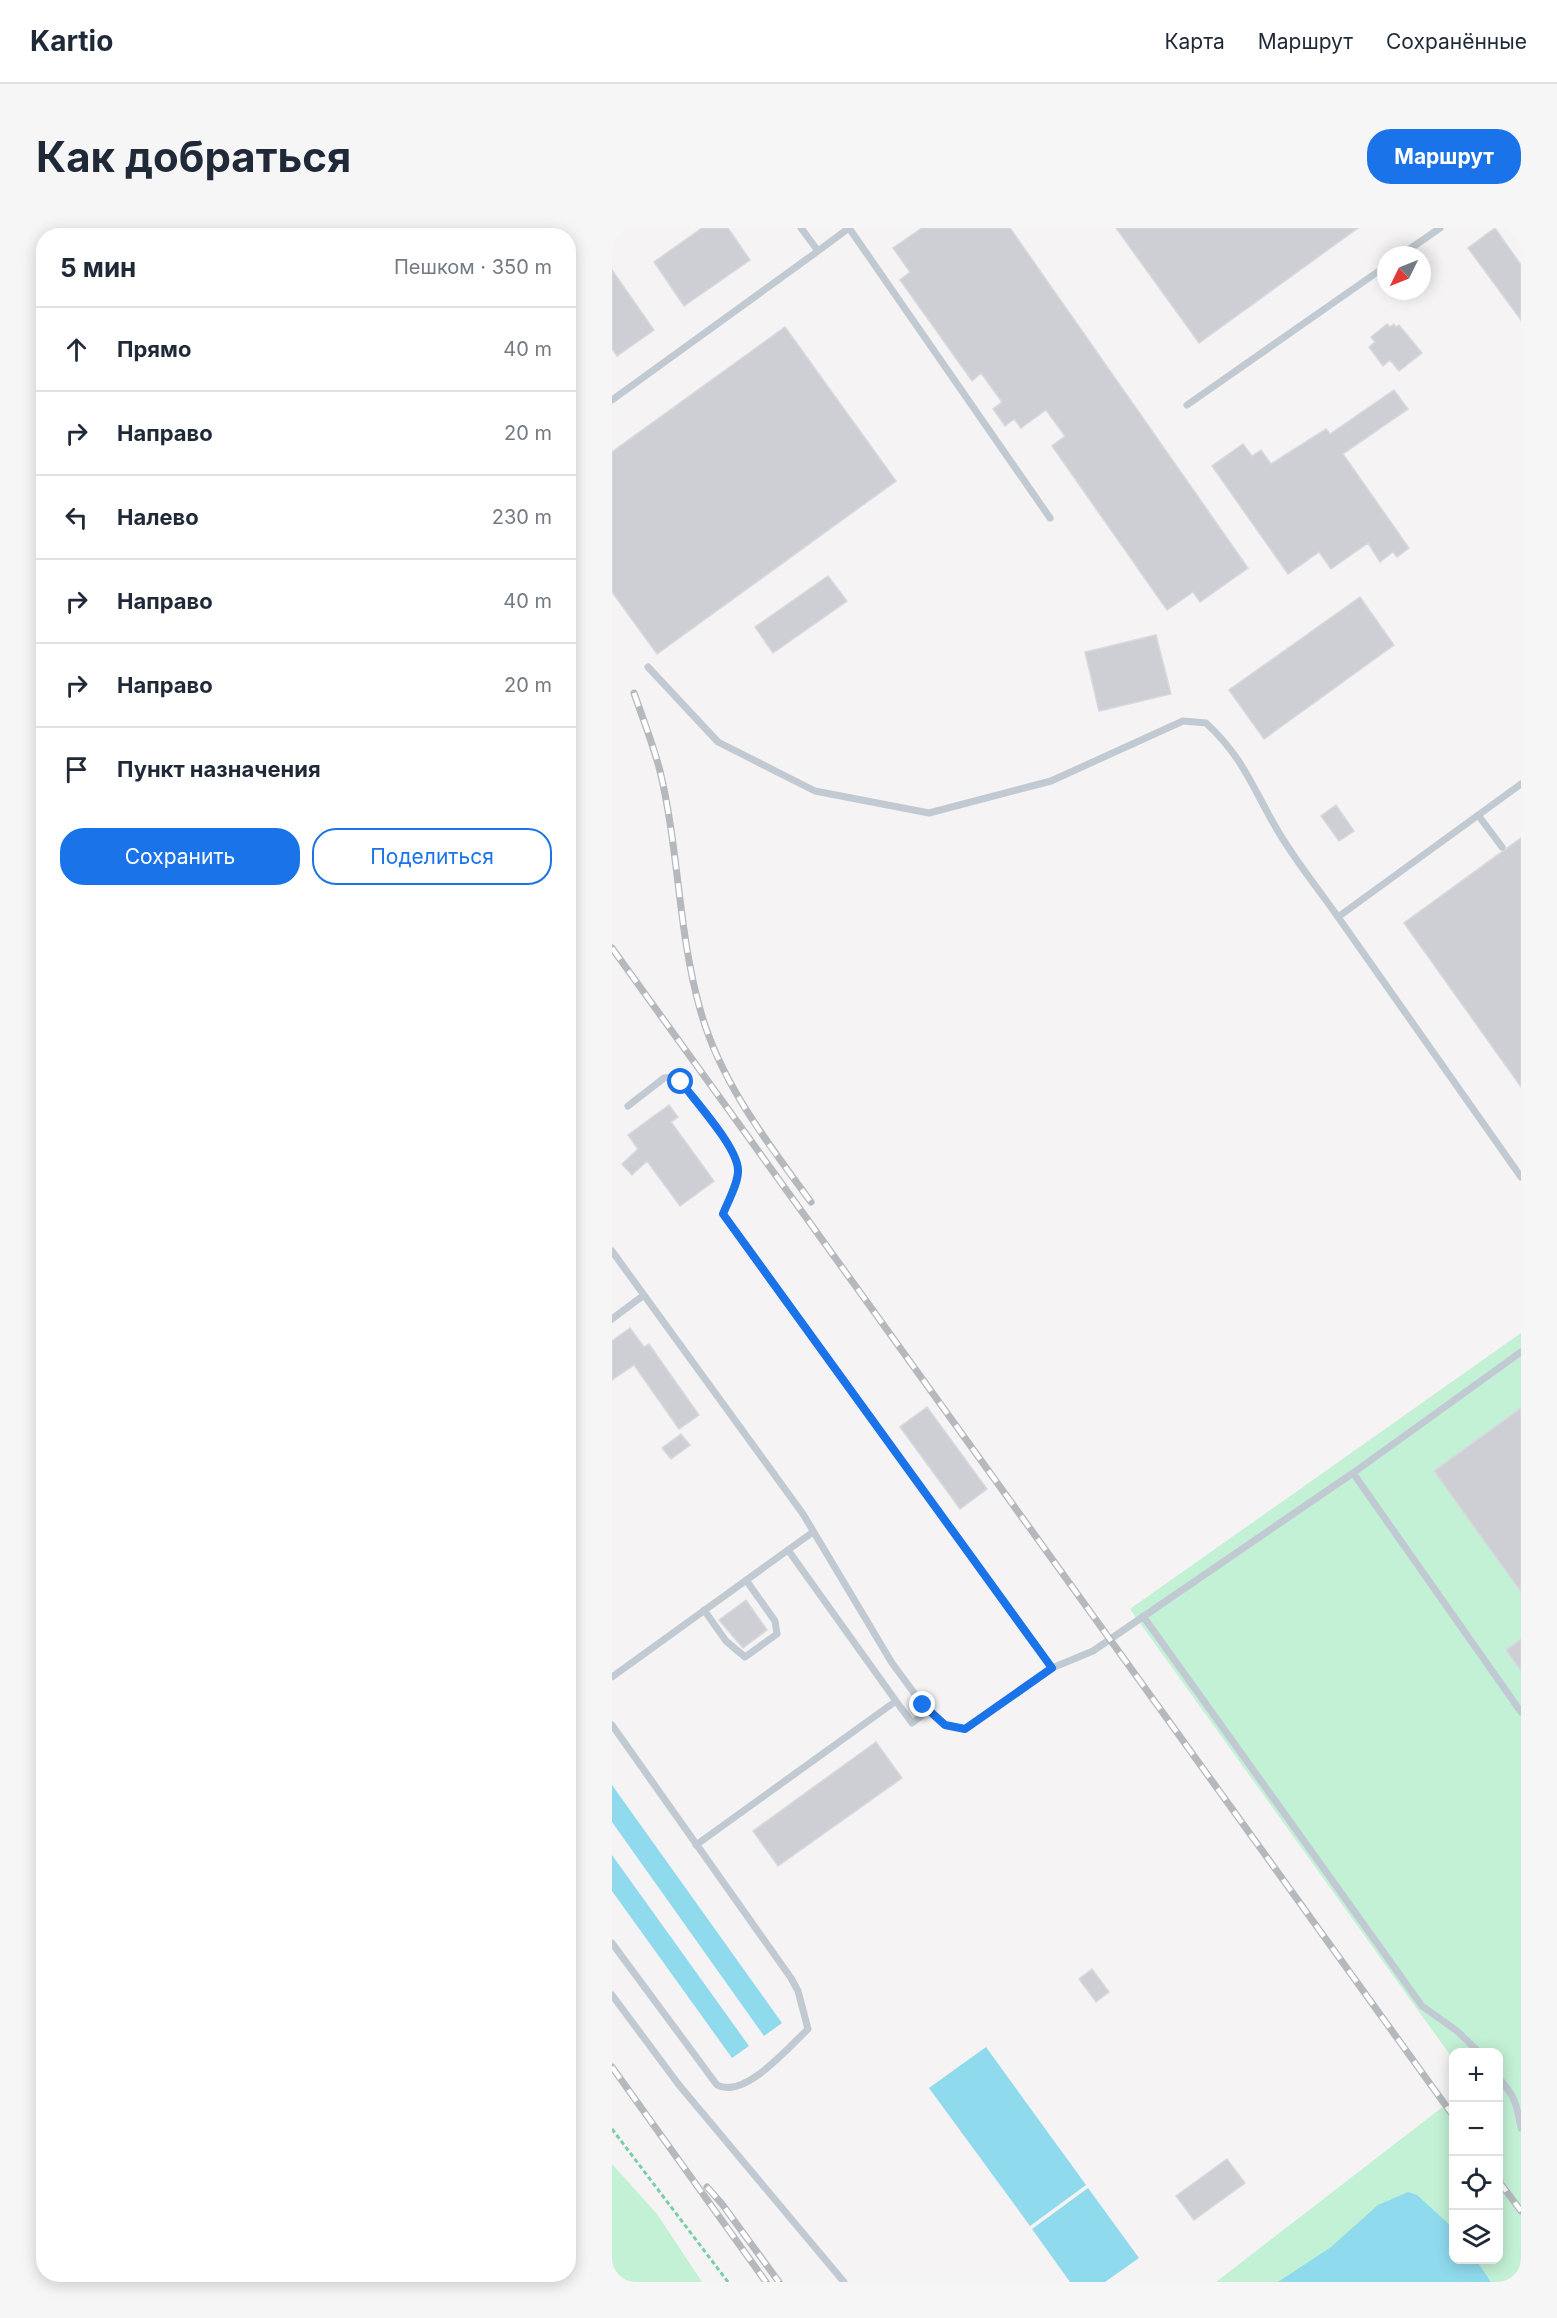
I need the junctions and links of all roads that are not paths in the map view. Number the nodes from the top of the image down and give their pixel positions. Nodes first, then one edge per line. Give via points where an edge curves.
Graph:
1 (801, 228) edge
2 (849, 228) edge
3 (1440, 228) edge
4 (1414, 246) edge
5 (818, 251) junction
6 (1377, 272) edge
7 (612, 400) edge
8 (1187, 405) dead end
9 (1050, 518) dead end
10 (648, 668) dead end
11 (1521, 784) edge
12 (1478, 815) junction
13 (1502, 847) dead end
14 (1338, 917) junction
15 (628, 1106) dead end
16 (1521, 1178) edge
17 (612, 1251) edge
18 (644, 1295) junction
19 (612, 1319) edge
20 (1521, 1352) edge
21 (1353, 1473) junction
22 (813, 1532) junction
23 (788, 1550) junction
24 (746, 1580) junction
25 (704, 1611) junction
26 (1143, 1616) junction
27 (1052, 1668) junction
28 (612, 1677) edge
29 (897, 1701) junction
30 (929, 1710) junction
31 (1521, 1712) edge
32 (612, 1725) edge
33 (696, 1845) junction
34 (612, 1943) edge
35 (612, 1995) edge
36 (1475, 2048) edge
37 (1503, 2083) edge
38 (1521, 2128) edge
39 (844, 2282) edge

1 - 5 lane
2 - 5 lane
2 - 9 lane
3 - 4 lane
5 - 7 lane
6 - 8 lane
10 - 14 lane via 718,742 815,791 928,813 1051,781 1183,721 1206,723 1236,754 1275,826
11 - 12 lane
12 - 13 lane
12 - 14 lane
14 - 16 lane
15 - 27 lane via 664,1078 681,1082 738,1164 739,1173 723,1214
17 - 18 lane
18 - 19 lane
18 - 22 lane
20 - 21 lane
21 - 26 lane
21 - 31 lane
22 - 23 lane
22 - 30 lane via 892,1663
23 - 24 lane
23 - 29 lane
24 - 25 lane
24 - 25 lane via 775,1621 777,1634 746,1657 726,1641
25 - 28 lane
26 - 27 lane via 1094,1651
26 - 36 lane via 1422,2006
27 - 30 lane via 965,1729 945,1725
29 - 30 lane via 912,1723
29 - 33 lane
32 - 33 lane
33 - 34 lane via 791,1978 808,2029 752,2079 723,2088
35 - 39 lane via 687,2094
37 - 38 lane via 1515,2099

